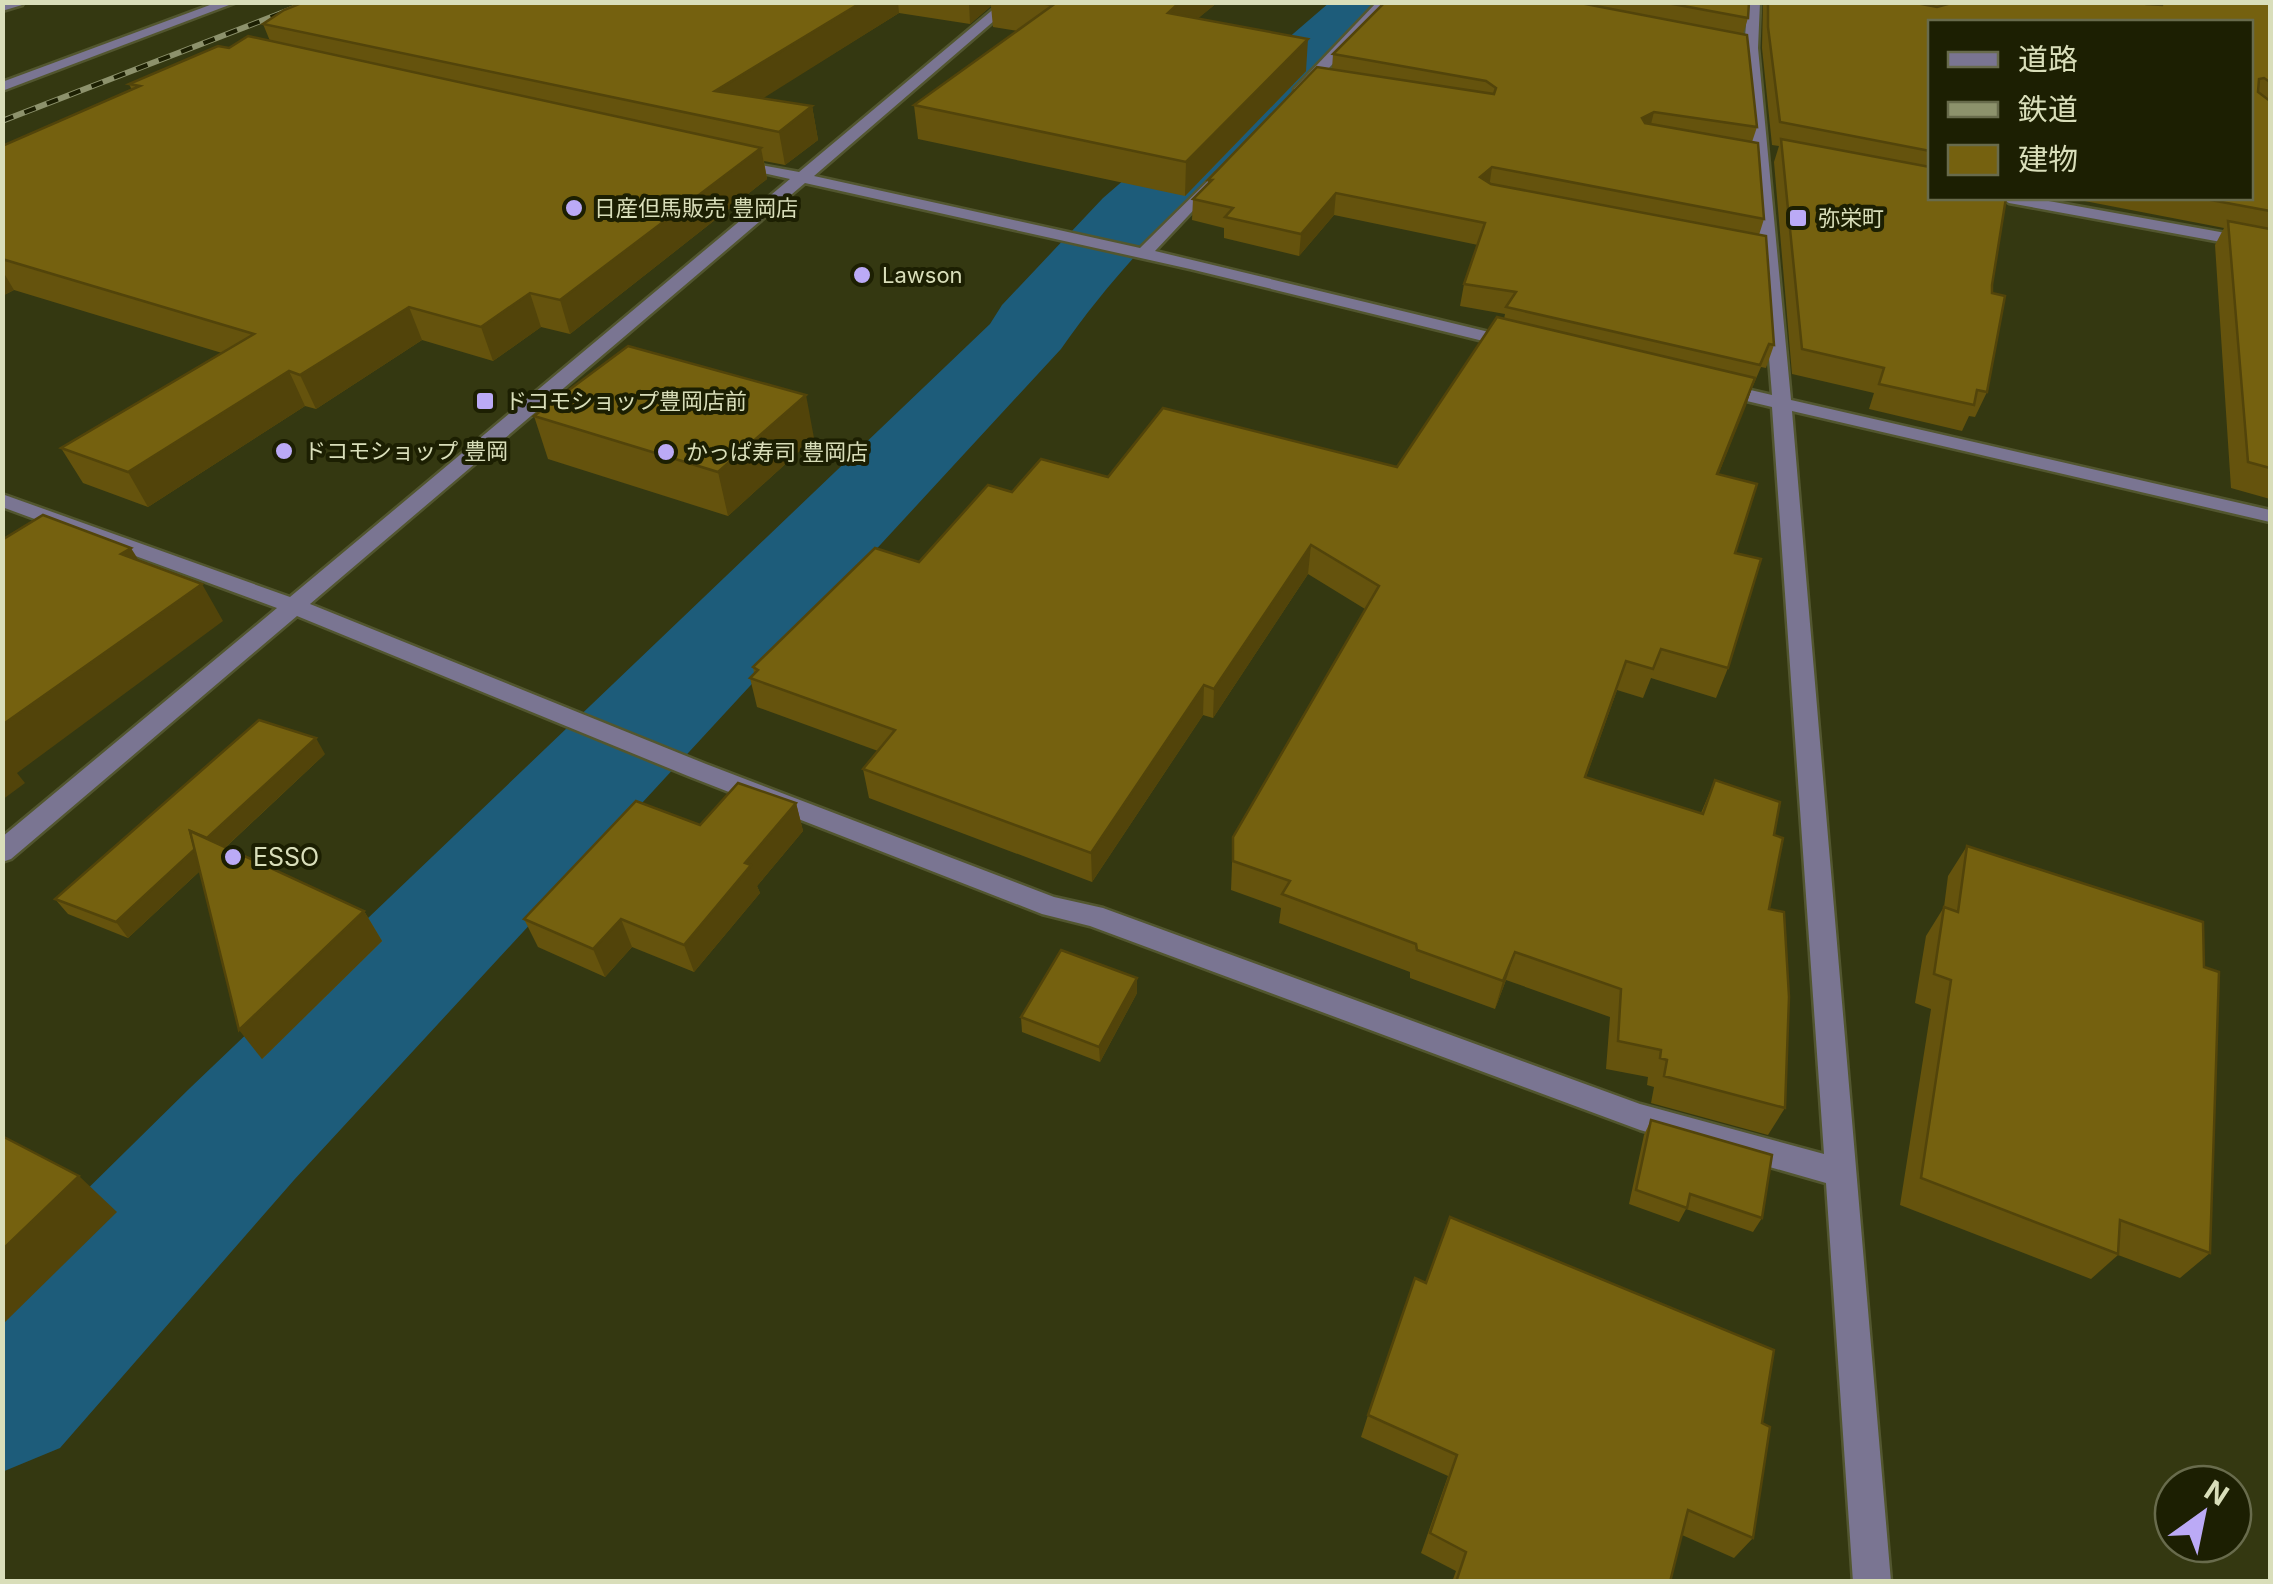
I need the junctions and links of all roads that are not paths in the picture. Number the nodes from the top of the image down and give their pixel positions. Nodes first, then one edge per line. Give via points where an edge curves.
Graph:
1 (18, 2) edge
2 (231, 2) edge
3 (1010, 2) edge
4 (1384, 2) edge
5 (1754, 2) edge
6 (2, 7) edge
7 (1731, 44) edge
8 (1751, 48) junction
9 (1312, 79) junction
10 (1330, 82) edge
11 (2, 87) edge
12 (1286, 106) edge
13 (1743, 155) edge
14 (1768, 155) junction
15 (710, 157) edge
16 (1234, 160) edge
17 (805, 179) junction
18 (2020, 200) edge
19 (2270, 246) edge
20 (1143, 254) junction
21 (1537, 349) edge
22 (1705, 386) edge
23 (1780, 402) junction
24 (2, 500) edge
25 (2270, 516) edge
26 (294, 606) junction
27 (2, 852) edge
28 (1841, 1173) junction
29 (1872, 1582) edge

1 - 6 street
2 - 11 street
3 - 17 street
4 - 9 street
5 - 8 street
7 - 8 street
8 - 14 street
9 - 10 street
9 - 12 street
13 - 14 street
14 - 23 street via 1760,249
15 - 17 street
16 - 20 street
17 - 20 street
17 - 26 street
18 - 19 street
20 - 21 street
22 - 23 street
23 - 25 street
23 - 28 street
24 - 26 street
26 - 27 street
26 - 28 street via 1052,907 1093,916 1640,1117
28 - 29 street

